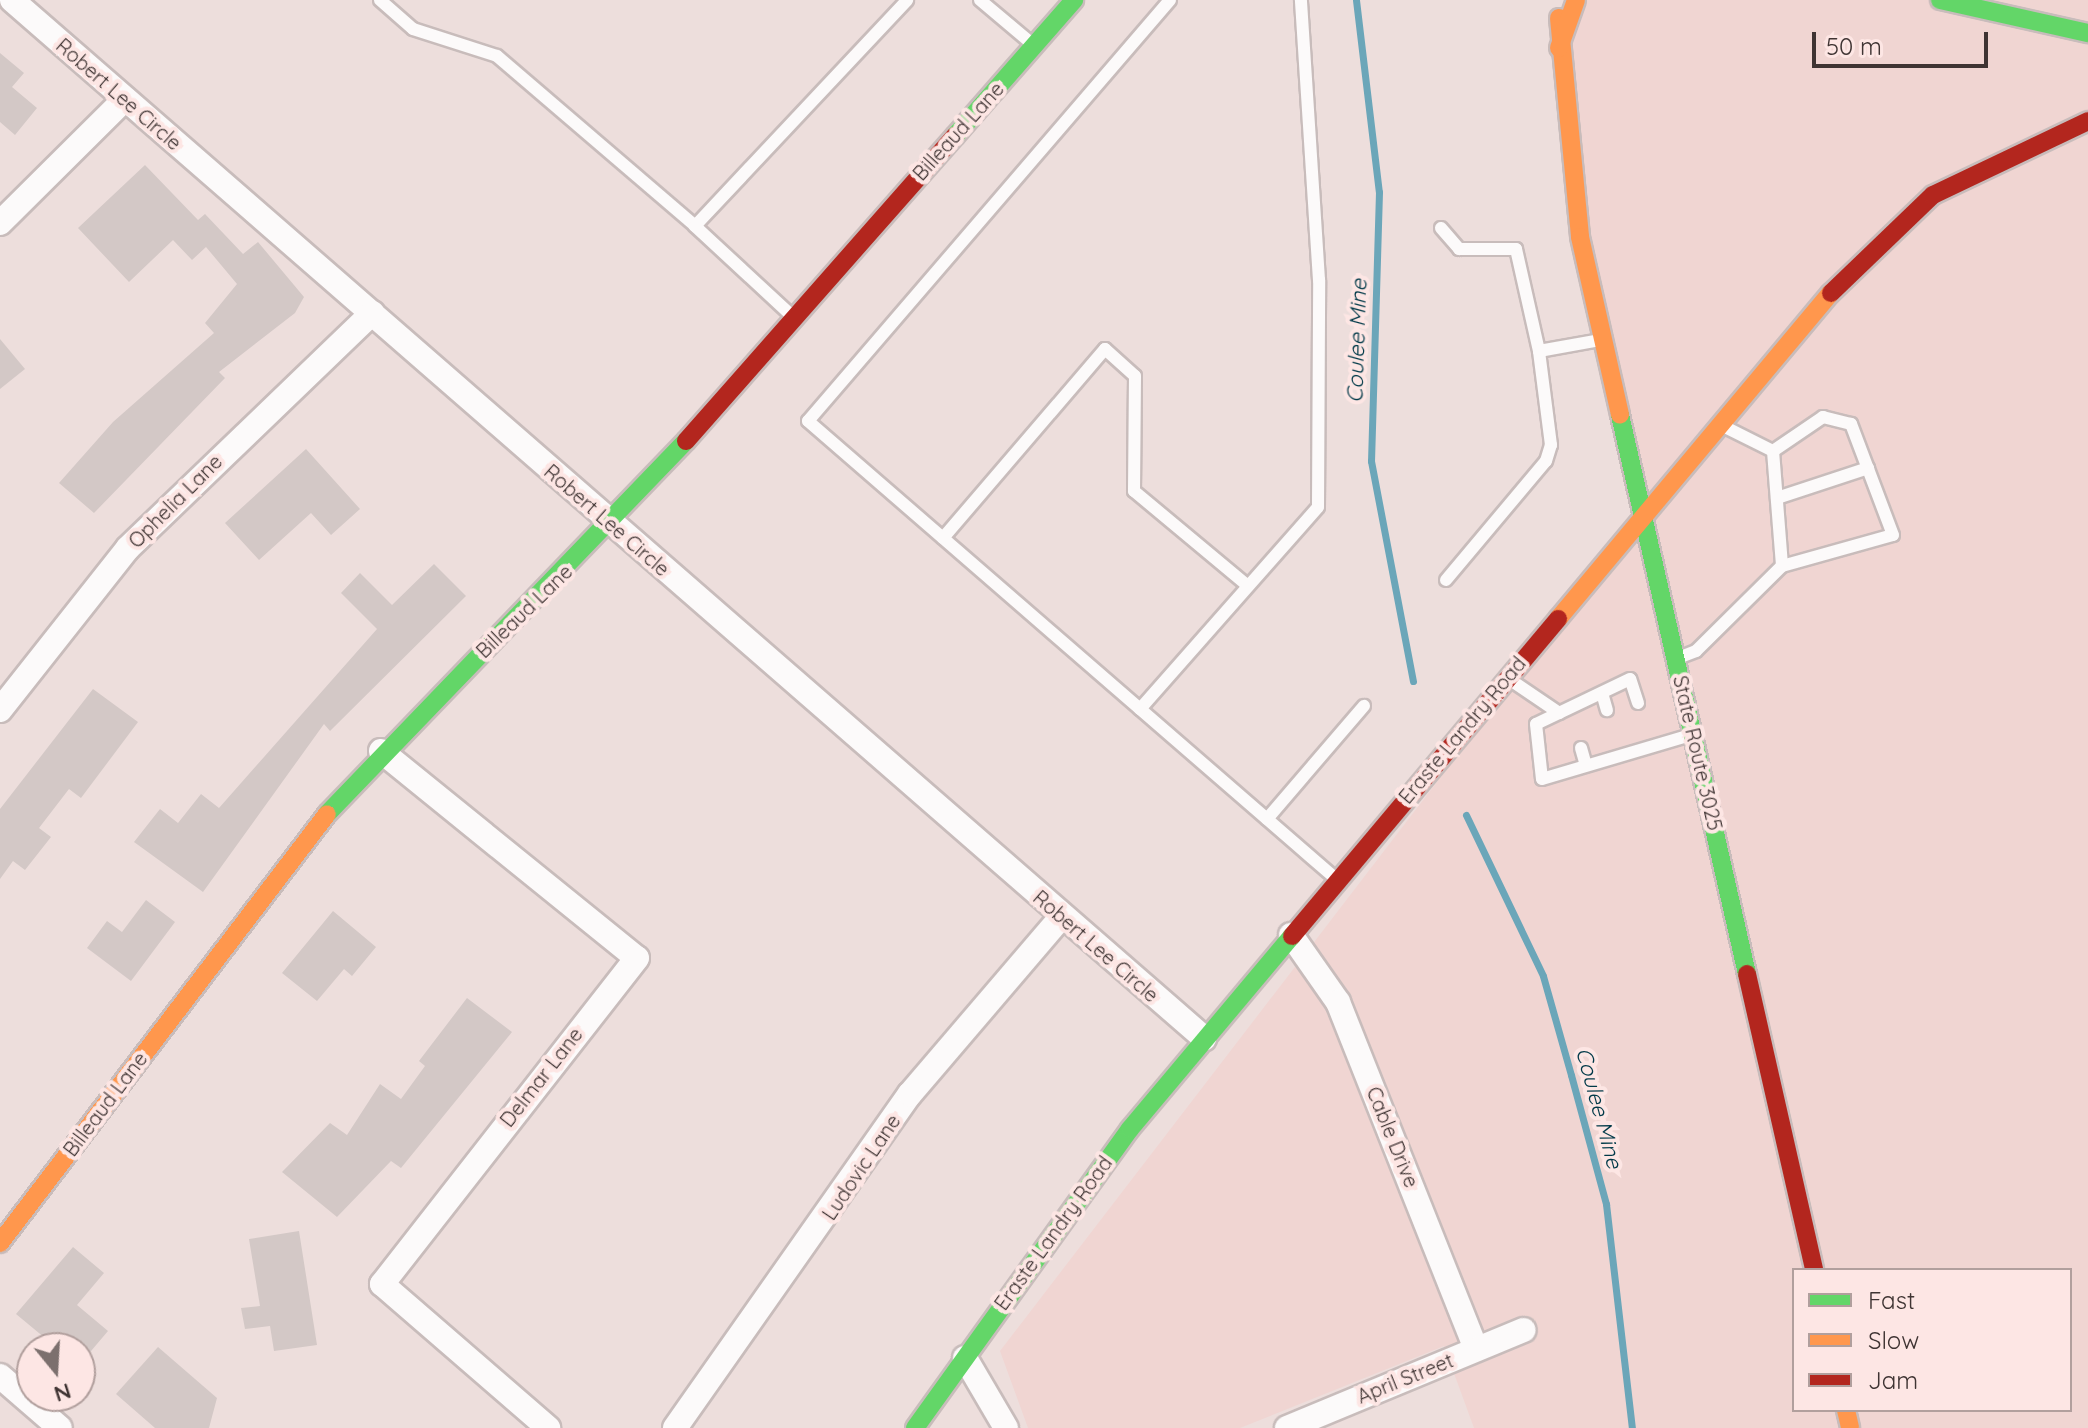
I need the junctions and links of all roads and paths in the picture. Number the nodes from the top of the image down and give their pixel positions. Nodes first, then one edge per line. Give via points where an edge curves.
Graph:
1 (12, 0) edge
2 (380, 0) edge
3 (907, 0) edge
4 (980, 0) edge
5 (1074, 0) edge
6 (1170, 0) edge
7 (1301, 0) edge
8 (1559, 0) edge
9 (1576, 0) edge
10 (1940, 0) edge
11 (2088, 33) edge
12 (1034, 45) junction
13 (1559, 48) junction
14 (125, 99) junction
15 (2088, 121) edge
16 (0, 223) edge
17 (695, 226) junction
18 (1441, 228) dead end
19 (372, 313) junction
20 (794, 317) junction
21 (1603, 340) junction
22 (1539, 351) junction
23 (1719, 424) junction
24 (1773, 451) junction
25 (1868, 468) junction
26 (1777, 498) junction
27 (1642, 514) junction
28 (612, 525) junction
29 (943, 538) junction
30 (1782, 566) junction
31 (1446, 580) dead end
32 (1248, 586) junction
33 (1676, 658) junction
34 (1506, 678) junction
35 (1602, 693) junction
36 (1638, 703) dead end
37 (1364, 706) dead end
38 (1140, 709) junction
39 (0, 710) edge
40 (1607, 710) dead end
41 (1567, 713) junction
42 (1648, 733) dead end
43 (1694, 734) junction
44 (1616, 740) dead end
45 (1652, 746) junction
46 (1581, 748) dead end
47 (381, 751) junction
48 (1621, 755) junction
49 (1586, 765) junction
50 (1267, 819) junction
51 (1337, 880) junction
52 (1061, 917) junction
53 (1291, 935) junction
54 (1204, 1038) junction
55 (0, 1243) edge
56 (1814, 1268) edge
57 (1524, 1330) dead end
58 (1476, 1348) junction
59 (965, 1358) junction
60 (0, 1376) edge
61 (60, 1428) edge
62 (548, 1428) edge
63 (675, 1428) edge
64 (915, 1428) edge
65 (1006, 1428) edge
66 (1287, 1428) edge

1 - 14 street, Robert Lee Circle
2 - 17 lane via 413,29 497,56
3 - 17 lane
4 - 12 lane
5 - 12 street, Billeaud Lane
6 - 29 lane via 808,421
7 - 32 lane via 1319,280 1318,507
8 - 13 street, State Route 3025
9 - 13 street
10 - 11 street
12 - 20 street, Billeaud Lane
13 - 21 street, State Route 3025 via 1580,237
14 - 16 street
14 - 19 street, Robert Lee Circle
15 - 23 street, Eraste Landry Road via 1958,180 1898,220
17 - 20 lane
18 - 22 lane via 1459,249 1516,249
19 - 28 street, Robert Lee Circle
19 - 39 street, Ophelia Lane via 128,548
20 - 28 street, Billeaud Lane
21 - 22 lane
21 - 27 street, State Route 3025
22 - 31 lane via 1551,445 1546,461
23 - 24 lane
23 - 27 street, Eraste Landry Road
24 - 25 lane via 1823,417 1851,424
24 - 26 lane
25 - 26 lane
25 - 30 lane via 1893,535
26 - 30 lane
27 - 33 street, State Route 3025
27 - 34 street, Eraste Landry Road
28 - 47 street, Billeaud Lane
28 - 52 street, Robert Lee Circle
29 - 32 lane via 1105,349 1135,376 1134,491
29 - 38 lane
30 - 33 lane via 1696,651
32 - 38 lane
33 - 43 street, State Route 3025
34 - 41 lane
34 - 51 street, Eraste Landry Road
35 - 36 lane via 1630,679
35 - 40 lane
35 - 41 lane
37 - 50 lane
38 - 50 lane
41 - 49 lane via 1536,724 1542,779
42 - 45 lane
43 - 45 lane
43 - 56 street, State Route 3025
44 - 48 lane
45 - 48 lane
46 - 49 lane
47 - 55 street, Billeaud Lane
47 - 62 street, Delmar Lane via 637,958 382,1284
48 - 49 lane
50 - 51 lane
51 - 53 street, Eraste Landry Road
52 - 54 street, Robert Lee Circle
52 - 63 street, Ludovic Lane via 910,1094
53 - 54 street, Eraste Landry Road
53 - 58 street, Cable Drive via 1338,1002
54 - 59 street, Eraste Landry Road via 1038,1250
57 - 58 street, April Street
58 - 66 street, April Street
59 - 64 street, Eraste Landry Road
59 - 65 street
60 - 61 street

